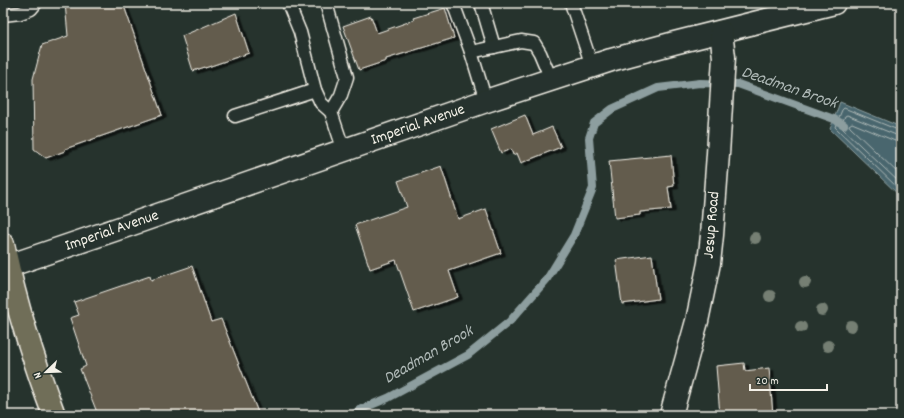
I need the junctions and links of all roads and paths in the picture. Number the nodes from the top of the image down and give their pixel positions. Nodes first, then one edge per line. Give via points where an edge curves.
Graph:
1 (36, 3) edge
2 (288, 3) edge
3 (326, 3) edge
4 (453, 3) edge
5 (481, 3) edge
6 (571, 3) edge
7 (834, 3) edge
8 (3, 15) edge
9 (721, 32) junction
10 (494, 47) junction
11 (470, 52) junction
12 (592, 66) junction
13 (551, 80) junction
14 (316, 90) junction
15 (486, 101) junction
16 (331, 112) junction
17 (235, 116) dead end
18 (344, 150) junction
19 (3, 244) edge
20 (8, 266) junction
21 (54, 415) edge
22 (671, 415) edge

1 - 8 lane via 31,9 20,13
2 - 14 lane via 300,32
3 - 16 lane via 347,77 341,96
4 - 11 lane
5 - 10 lane
6 - 12 lane
7 - 9 street, Imperial Avenue
9 - 12 street, Imperial Avenue via 674,42
9 - 22 street, Jesup Road via 724,57 709,263 697,321
10 - 11 lane
10 - 13 lane via 521,41 534,43
11 - 15 lane
12 - 13 street, Imperial Avenue
13 - 15 street, Imperial Avenue
14 - 16 lane via 321,103
14 - 17 lane
15 - 18 street, Imperial Avenue
16 - 18 lane
18 - 20 street, Imperial Avenue
19 - 20 main road
20 - 21 main road via 20,316

